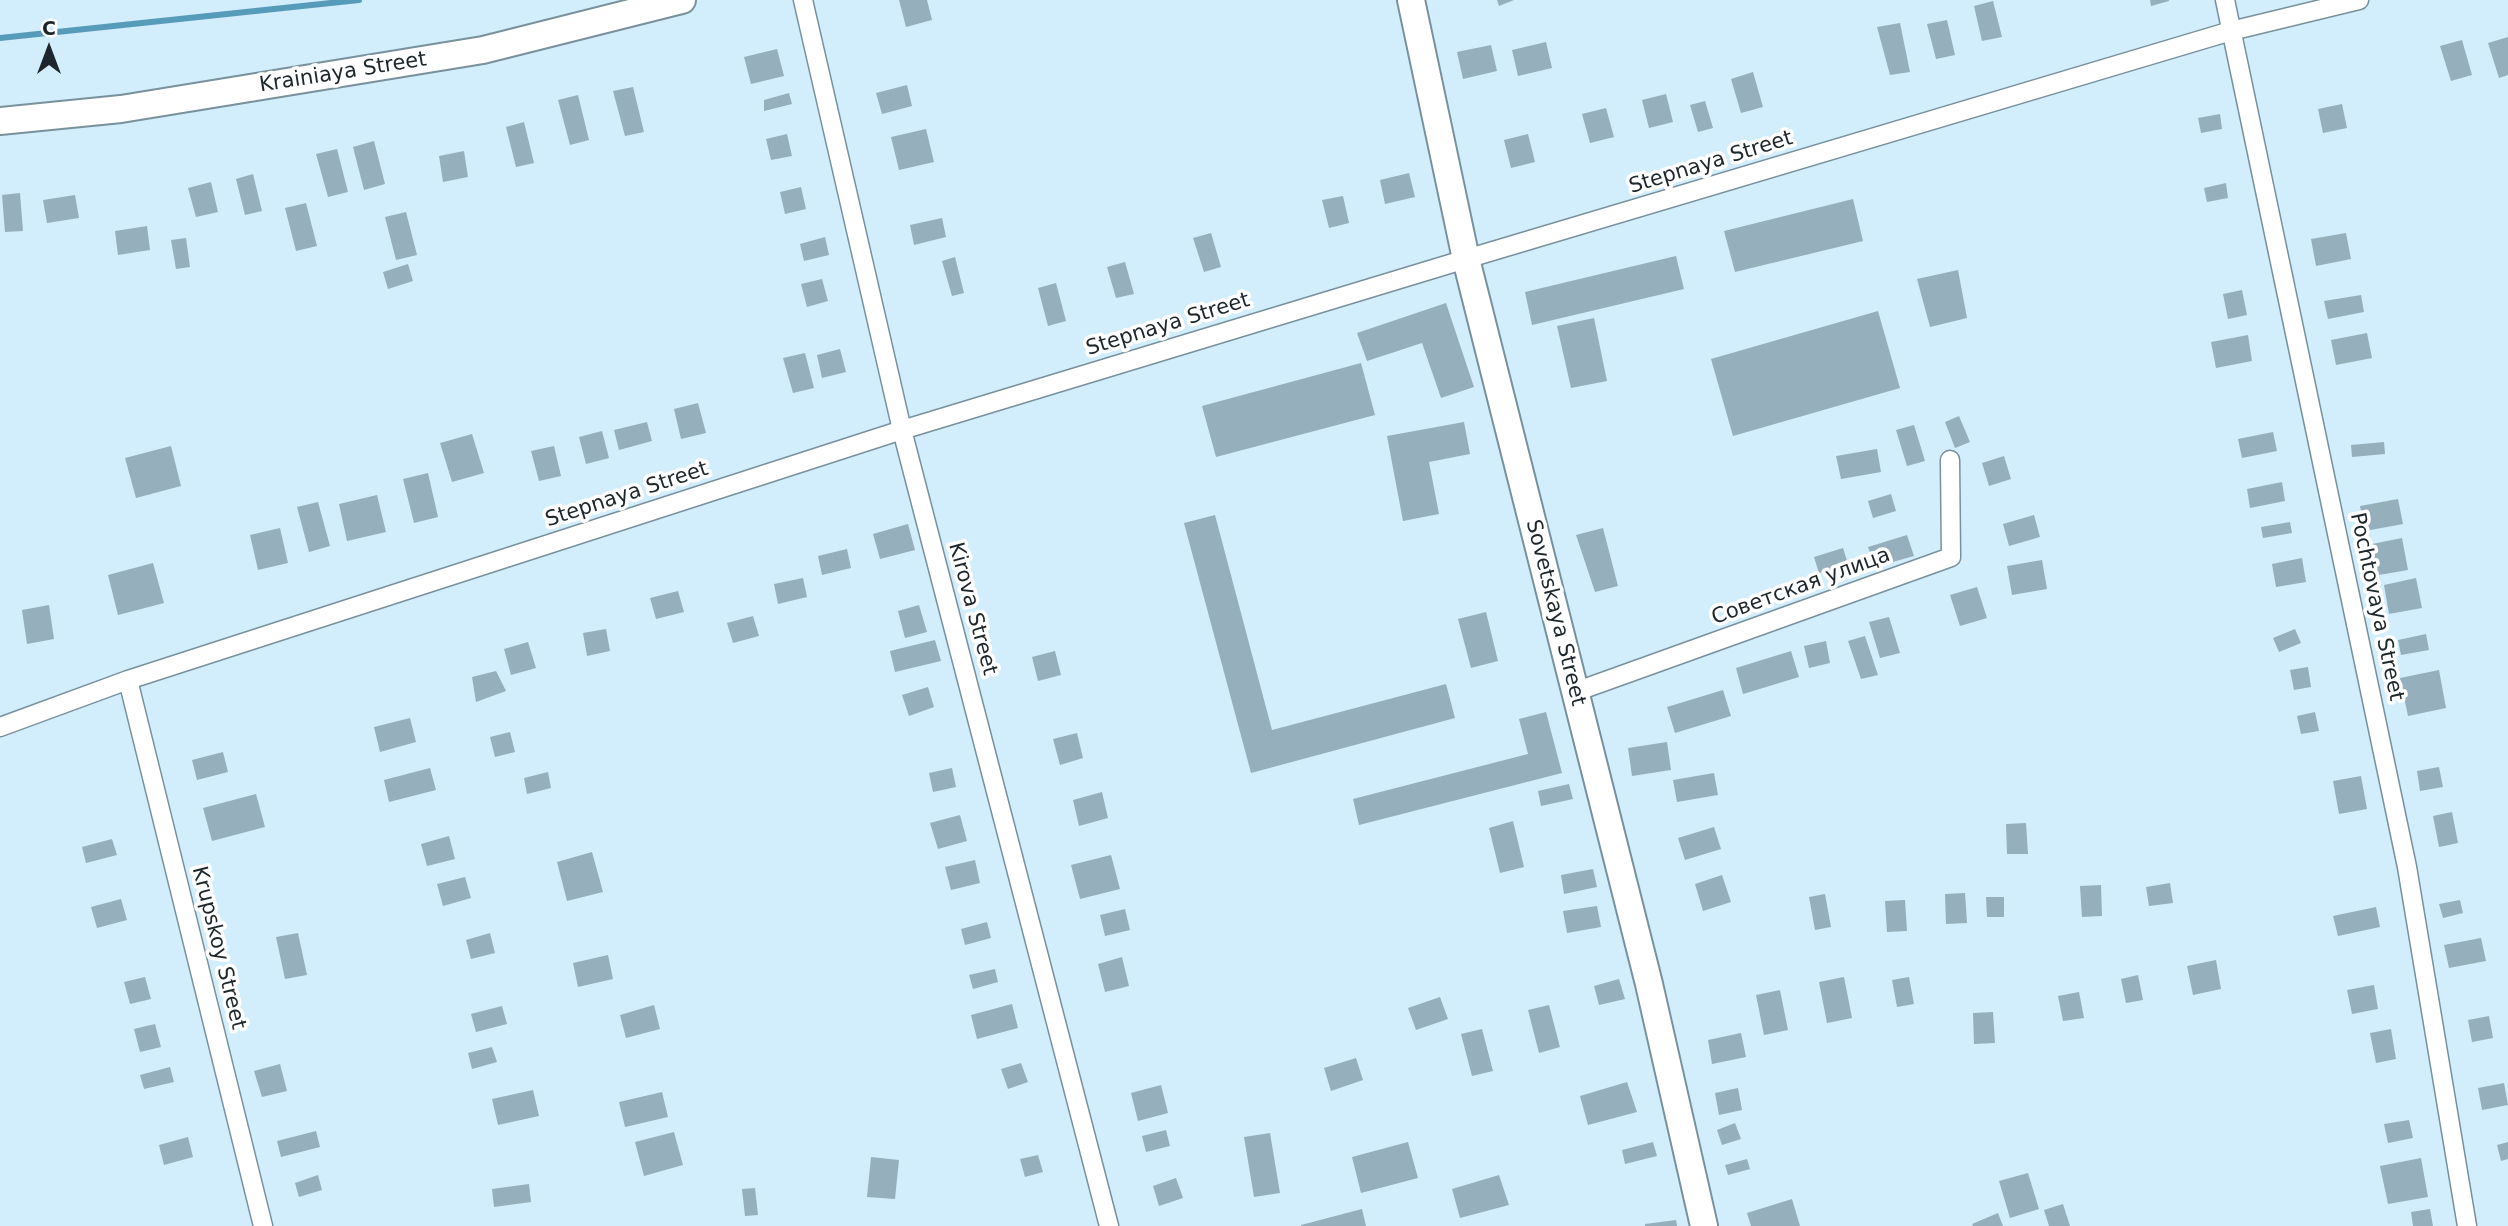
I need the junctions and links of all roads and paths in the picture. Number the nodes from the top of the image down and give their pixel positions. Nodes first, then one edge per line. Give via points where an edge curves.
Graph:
1 (682, 0) edge
2 (803, 0) edge
3 (1410, 0) edge
4 (2225, 0) edge
5 (2359, 0) edge
6 (2231, 31) junction
7 (0, 121) edge
8 (1466, 258) junction
9 (902, 430) junction
10 (1950, 460) dead end
11 (128, 680) junction
12 (1575, 692) junction
13 (0, 727) edge
14 (263, 1226) edge
15 (1110, 1226) edge
16 (1704, 1226) edge
17 (2467, 1226) edge

1 - 7 street, Krainiaya Street via 483,50 121,109
2 - 9 street, Kirova Street
3 - 8 street, Sovetskaya Street
4 - 6 street, Pochtovaya Street
5 - 6 street, Stepnaya Street
6 - 8 street, Stepnaya Street
6 - 17 street, Pochtovaya Street via 2407,867
8 - 9 street, Stepnaya Street
8 - 12 street, Sovetskaya Street
9 - 11 street, Stepnaya Street
9 - 15 street, Kirova Street
10 - 12 street, Советская улица via 1951,557
11 - 13 street, Stepnaya Street
11 - 14 street, Krupskoy Street
12 - 16 street, Sovetskaya Street

